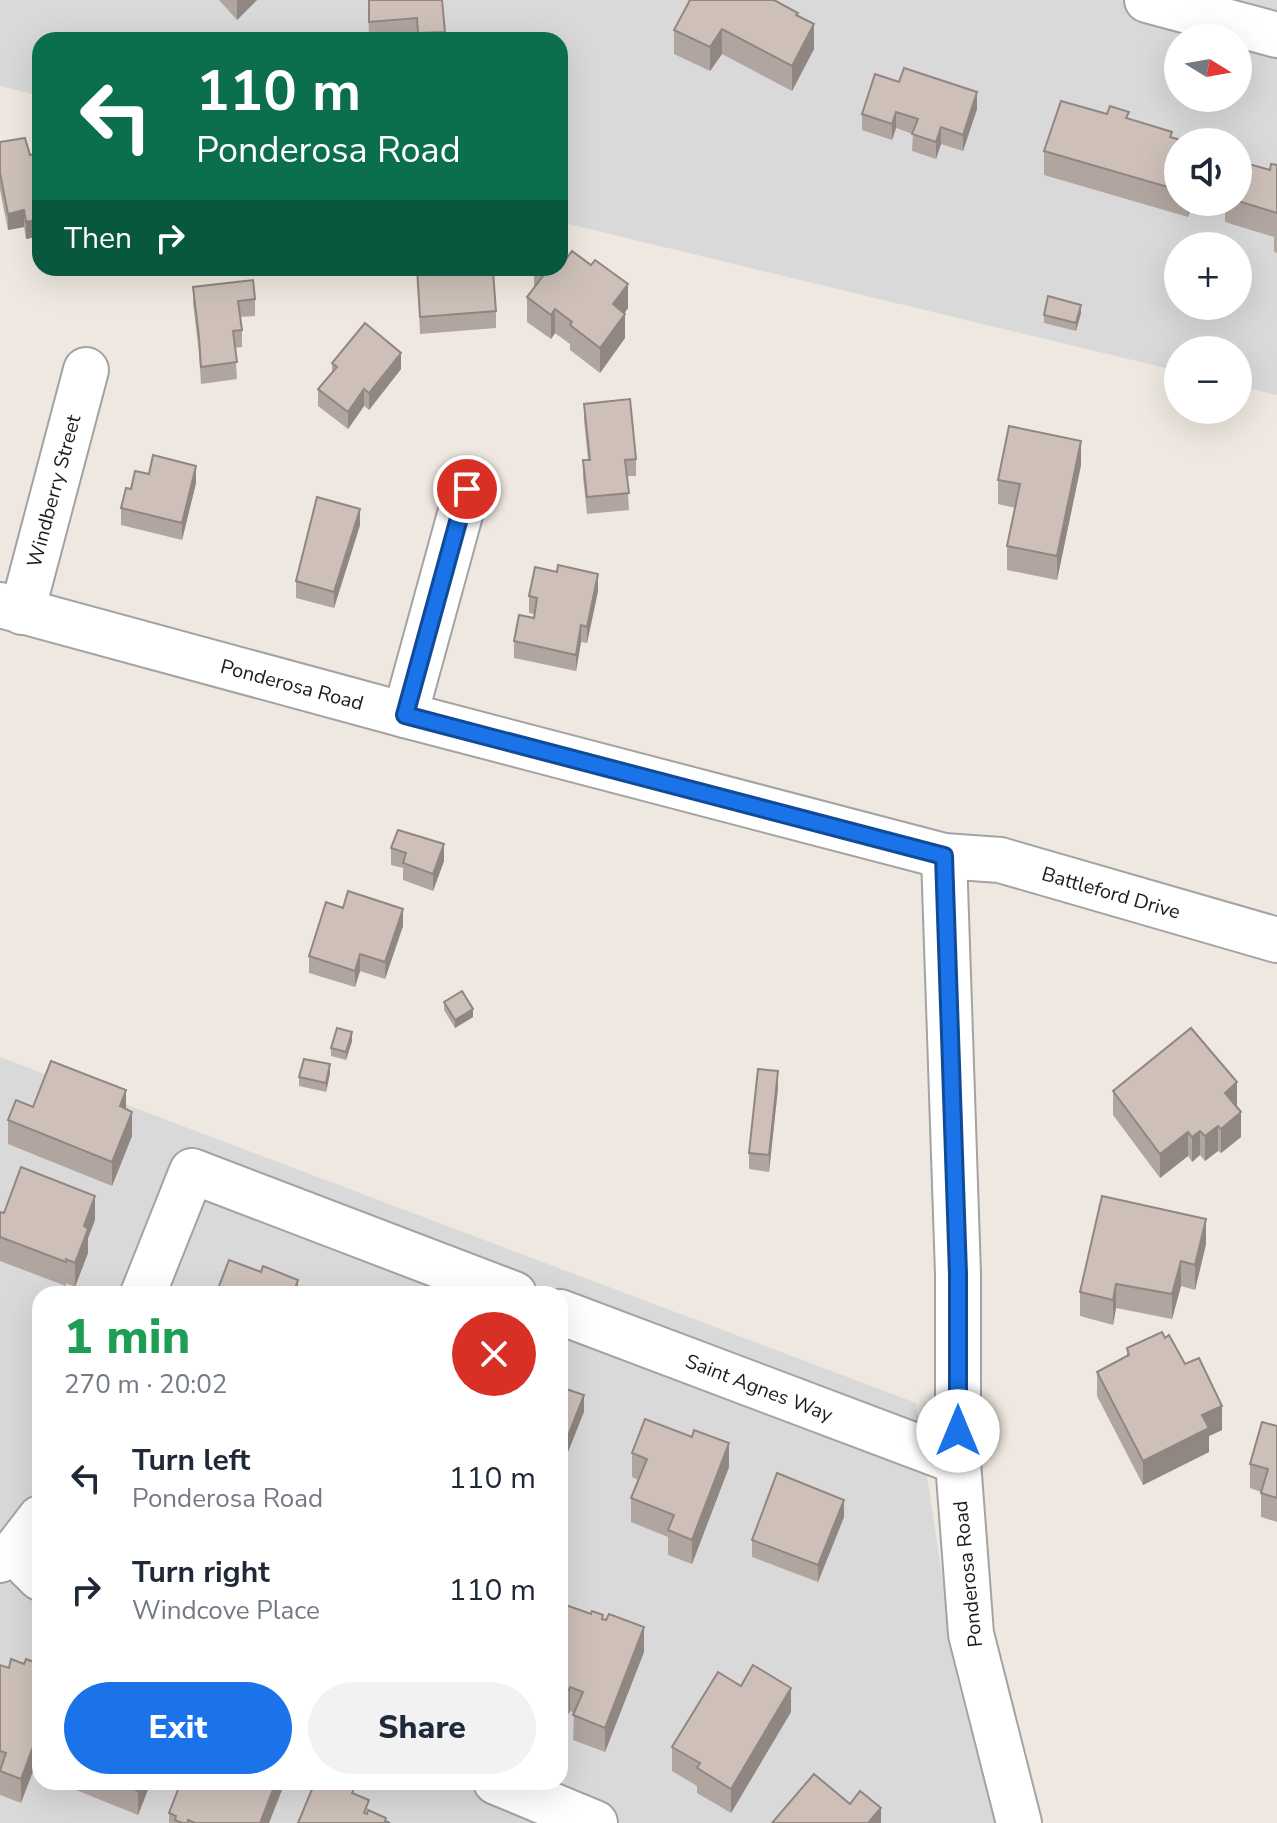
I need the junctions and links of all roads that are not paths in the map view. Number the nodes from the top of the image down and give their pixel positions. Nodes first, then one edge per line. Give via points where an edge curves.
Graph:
1 (1147, 0) edge
2 (1277, 35) edge
3 (86, 370) dead end
4 (467, 489) dead end
5 (11, 609) edge
6 (405, 715) junction
7 (944, 856) junction
8 (1277, 940) edge
9 (146, 1286) edge
10 (493, 1286) edge
11 (568, 1315) edge
12 (958, 1462) junction
13 (515, 1790) edge
14 (595, 1823) edge
15 (1019, 1823) edge

1 - 2 street
3 - 5 street, Windberry Street
4 - 6 street
5 - 6 street, Ponderosa Road
6 - 7 street, Ponderosa Road
7 - 8 street, Battleford Drive via 1000,860
7 - 12 street, Ponderosa Road via 958,1274
9 - 10 street via 192,1171
11 - 12 street, Saint Agnes Way
12 - 15 street, Ponderosa Road via 971,1634
13 - 14 street

